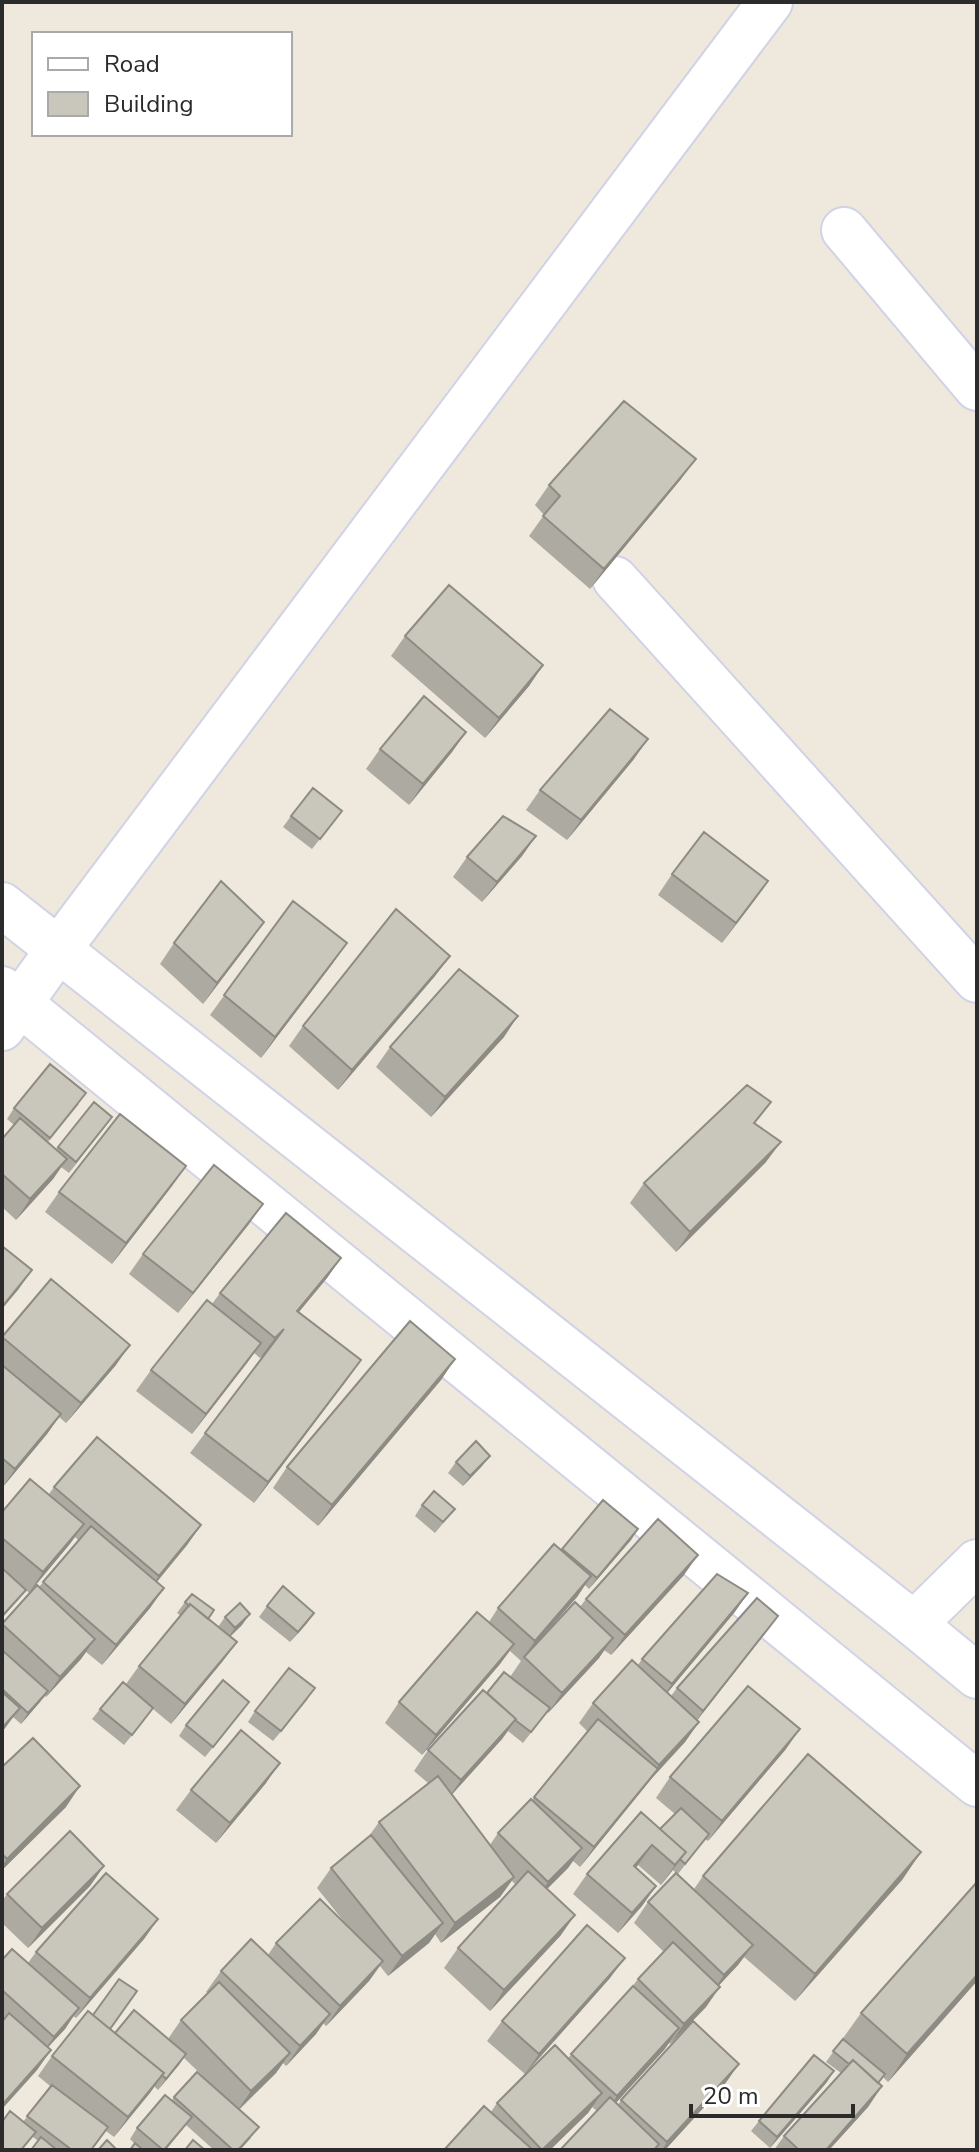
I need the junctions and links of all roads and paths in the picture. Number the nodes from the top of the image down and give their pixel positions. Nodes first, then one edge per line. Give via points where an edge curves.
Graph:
1 (770, 2) edge
2 (844, 230) dead end
3 (977, 388) edge
4 (615, 579) edge
5 (2, 905) edge
6 (58, 950) junction
7 (977, 980) edge
8 (8, 1007) edge
9 (977, 1562) edge
10 (914, 1624) junction
11 (977, 1676) edge
12 (977, 1784) edge

1 - 6 street
2 - 3 street
4 - 7 street
5 - 6 street
6 - 8 street
6 - 10 street
8 - 12 street
9 - 10 street
10 - 11 street

